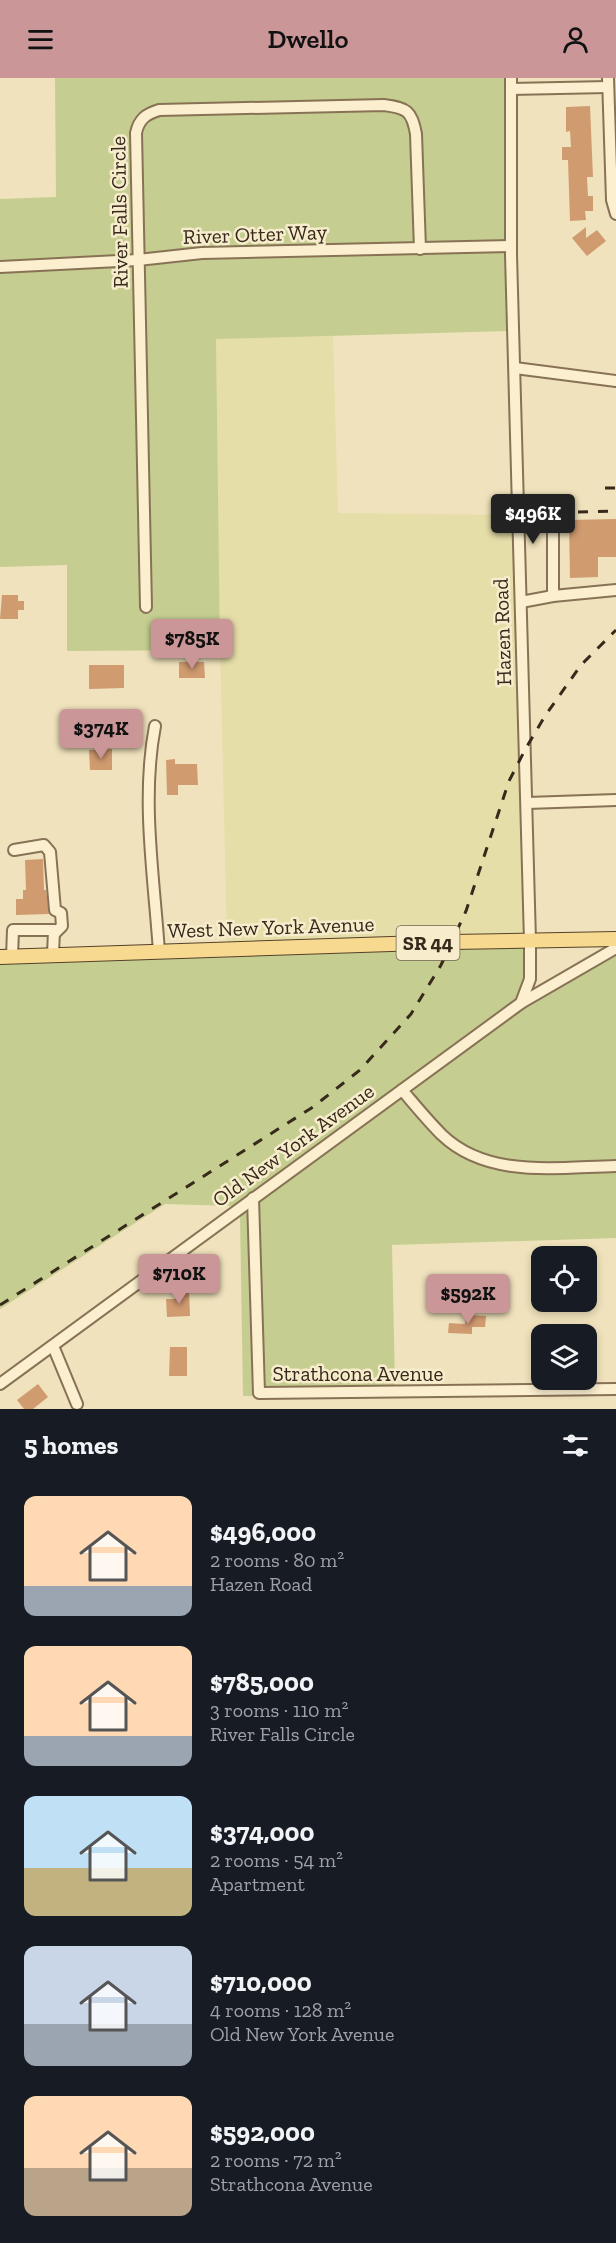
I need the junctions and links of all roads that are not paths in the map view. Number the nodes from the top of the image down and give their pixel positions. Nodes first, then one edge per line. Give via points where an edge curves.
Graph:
1 (608, 82) edge
2 (511, 83) edge
3 (616, 214) edge
4 (511, 246) junction
5 (420, 249) junction
6 (138, 260) junction
7 (0, 267) edge
8 (515, 368) junction
9 (616, 381) edge
10 (519, 522) junction
11 (616, 590) edge
12 (553, 596) junction
13 (520, 602) junction
14 (146, 607) dead end
15 (155, 726) dead end
16 (616, 800) edge
17 (527, 803) junction
18 (14, 850) dead end
19 (54, 934) junction
20 (616, 939) edge
21 (530, 942) junction
22 (616, 948) edge
23 (159, 952) junction
24 (53, 955) junction
25 (6, 957) edge
26 (521, 1003) junction
27 (402, 1090) junction
28 (616, 1166) edge
29 (254, 1198) junction
30 (53, 1346) junction
31 (0, 1384) edge
32 (616, 1389) edge
33 (77, 1404) dead end

1 - 2 street
1 - 3 street via 612,200
2 - 4 street, Hazen Road
4 - 5 street, River Otter Way
4 - 8 street, Hazen Road
5 - 6 street, River Otter Way via 202,254
5 - 6 street, River Falls Circle via 416,134 408,111 384,105 159,110 144,117 136,133
6 - 7 street, River Otter Way
6 - 14 street, River Falls Circle
8 - 9 street
8 - 10 street, Hazen Road
10 - 12 street via 553,523
10 - 13 street, Hazen Road
11 - 12 street
12 - 13 street
13 - 17 street, Hazen Road
15 - 23 street via 149,797
16 - 17 street
17 - 21 street, Hazen Road
18 - 19 street via 44,845 50,852 55,910 61,913 62,926
19 - 24 street
19 - 25 street via 54,930 12,930
20 - 21 main road, West New York Avenue / SR 44
21 - 23 main road, West New York Avenue / SR 44
21 - 26 street, Hazen Road via 530,980
22 - 26 street, Old New York Avenue
23 - 24 main road, West New York Avenue / SR 44
24 - 25 main road, West New York Avenue / SR 44
26 - 27 street, Old New York Avenue
27 - 28 street via 443,1136 487,1162 514,1167
27 - 29 street, Old New York Avenue
29 - 30 street, Old New York Avenue
29 - 32 street, Strathcona Avenue via 259,1392
30 - 31 street, Old New York Avenue
30 - 33 street

